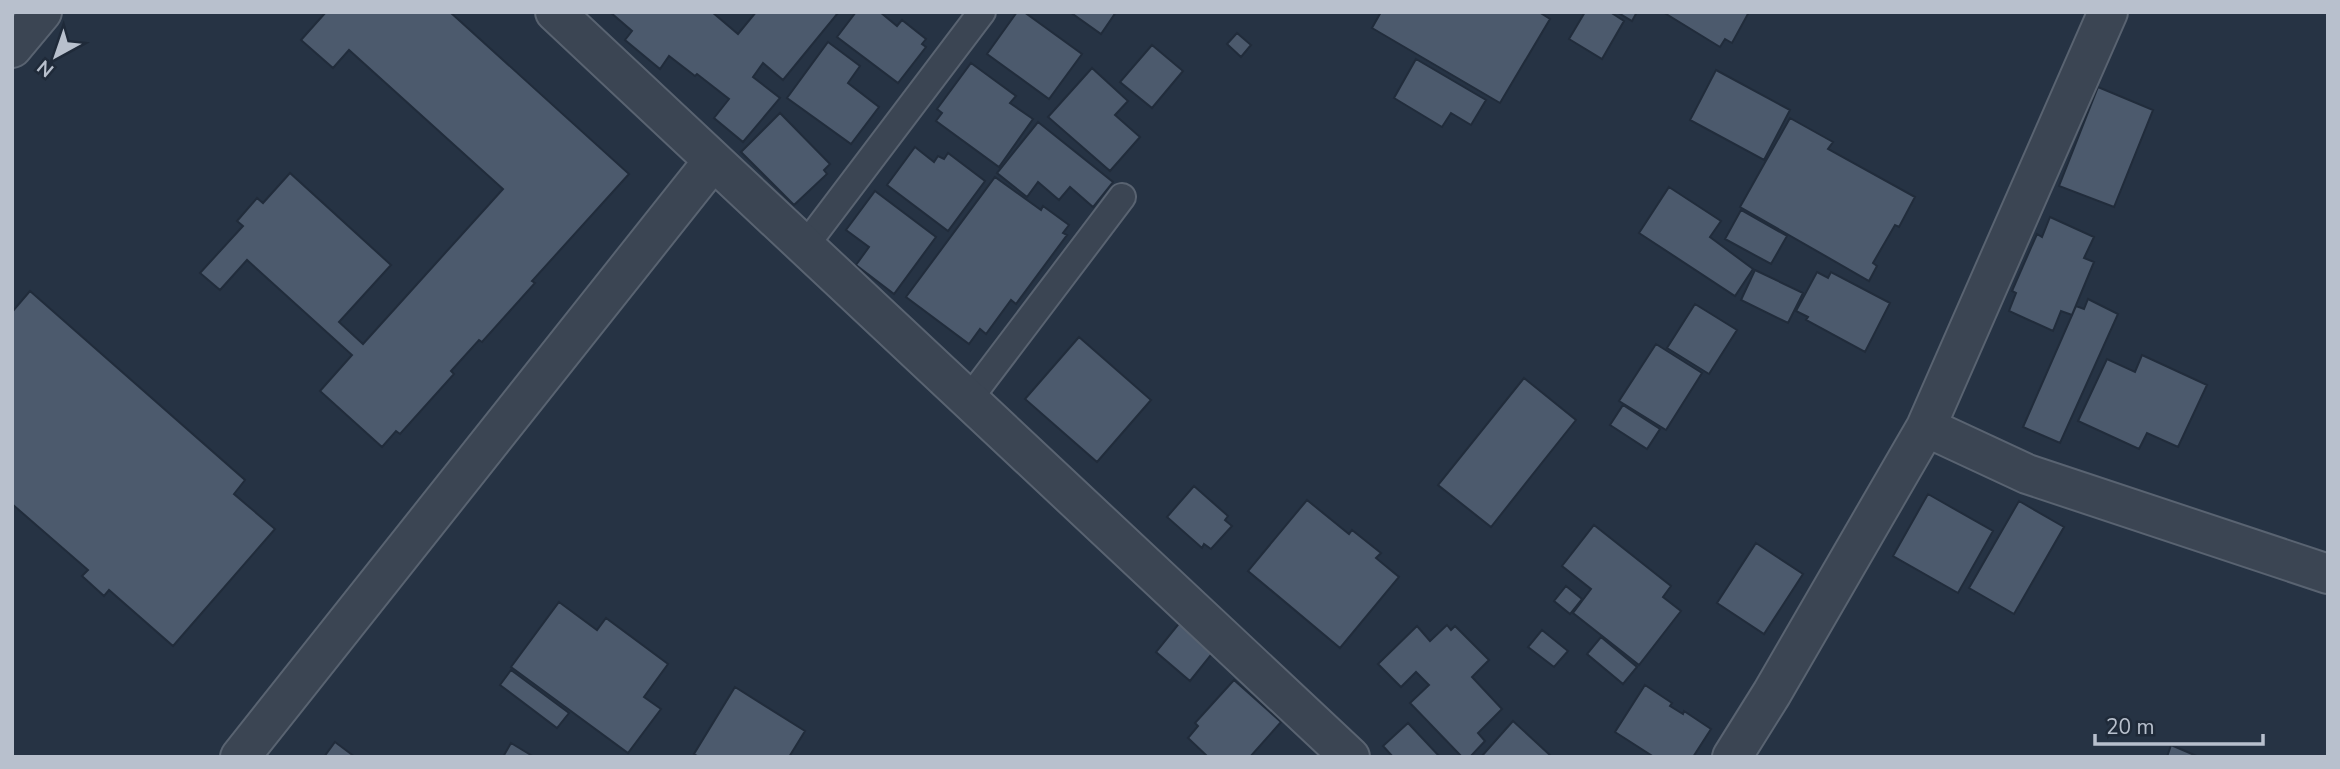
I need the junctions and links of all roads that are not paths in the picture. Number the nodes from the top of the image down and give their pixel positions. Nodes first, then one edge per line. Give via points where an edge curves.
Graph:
1 (41, 12) edge
2 (555, 12) edge
3 (982, 12) edge
4 (2108, 12) edge
5 (12, 48) edge
6 (713, 161) junction
7 (1122, 197) dead end
8 (805, 246) junction
9 (969, 399) junction
10 (1926, 427) junction
11 (2328, 574) edge
12 (240, 757) edge
13 (1350, 757) edge
14 (1732, 757) edge

1 - 5 street
2 - 6 street
3 - 8 lane
4 - 10 street
6 - 8 street
6 - 12 street
7 - 9 lane
8 - 9 street
9 - 13 street
10 - 11 street via 2026,474
10 - 14 street

